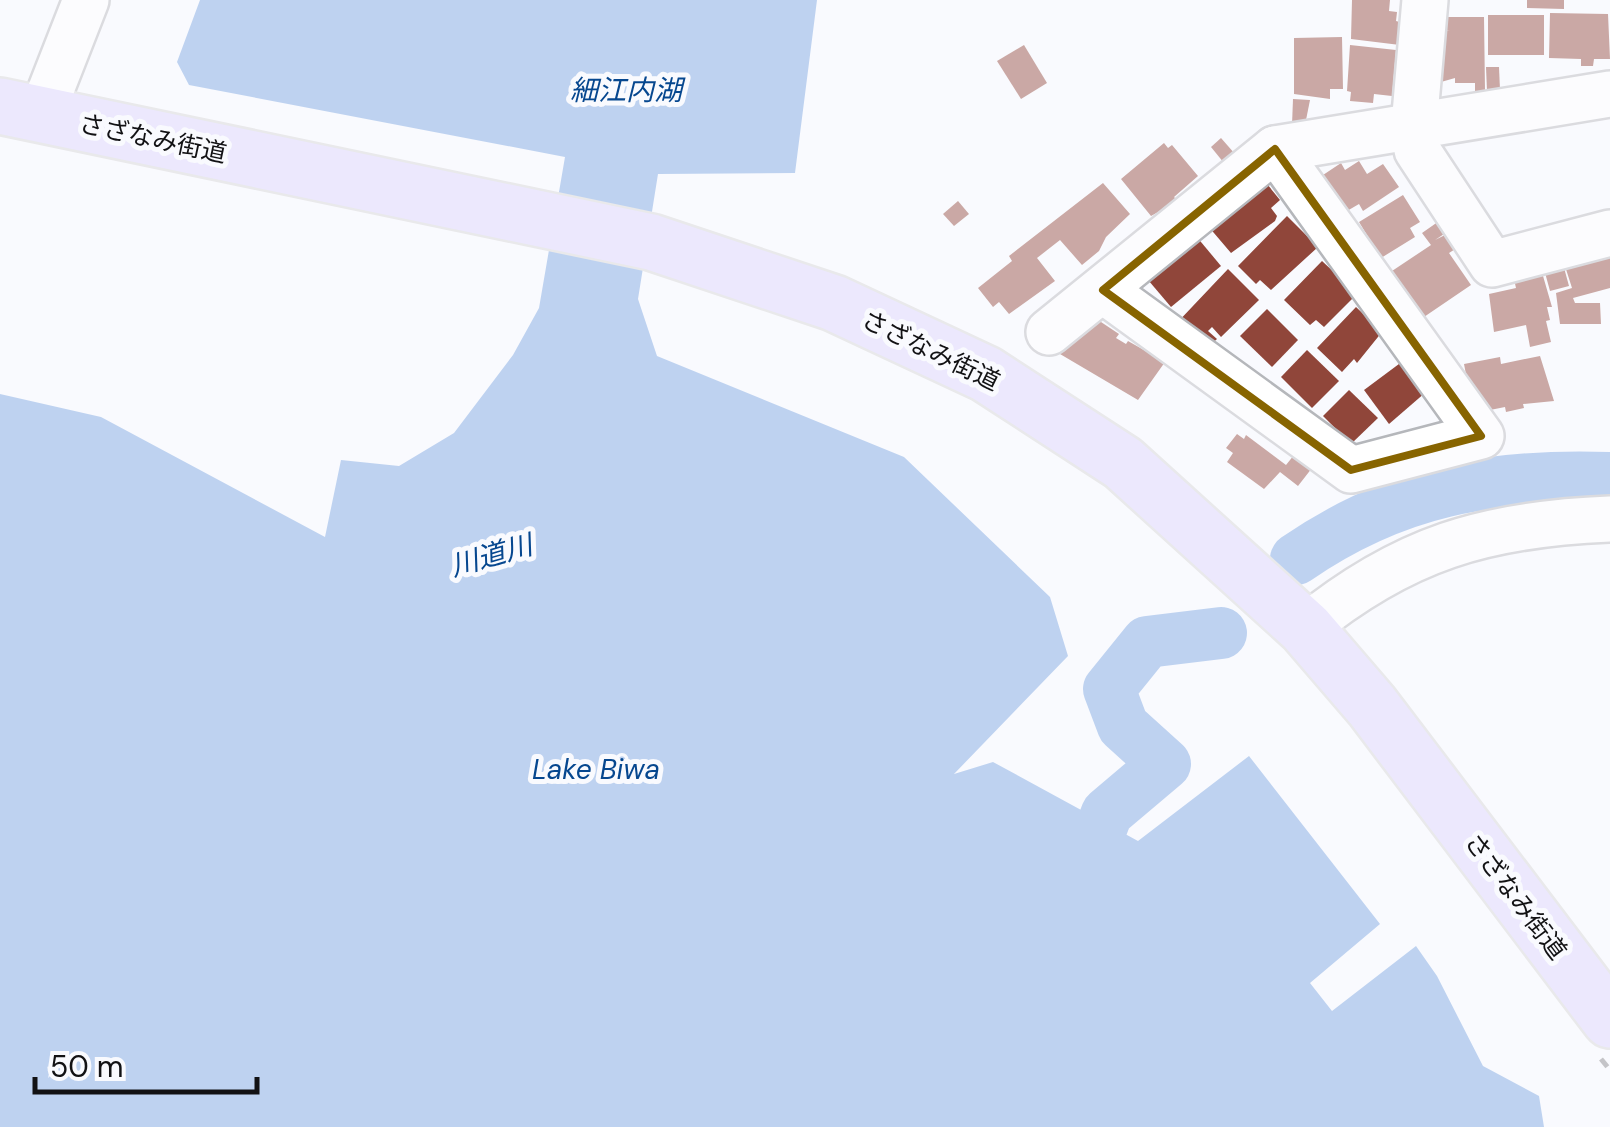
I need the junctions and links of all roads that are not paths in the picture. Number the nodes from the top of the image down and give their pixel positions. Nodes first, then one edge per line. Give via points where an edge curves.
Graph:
1 (86, 0) edge
2 (1425, 0) edge
3 (1610, 94) edge
4 (21, 111) edge
5 (1414, 126) junction
6 (1275, 149) junction
7 (1610, 233) edge
8 (1102, 290) junction
9 (1049, 332) dead end
10 (1610, 519) edge
11 (1305, 628) junction
12 (1604, 1038) edge

1 - 4 street
2 - 5 street
3 - 5 street
4 - 11 main road, さざなみ街道 via 651,242 834,303 986,374 1123,463
5 - 6 street
5 - 7 street via 1417,150 1492,264
6 - 8 street
6 - 8 street via 1481,436 1352,470
8 - 9 street
10 - 11 street via 1540,522 1449,543 1415,556
11 - 12 main road, さざなみ街道 via 1372,706

